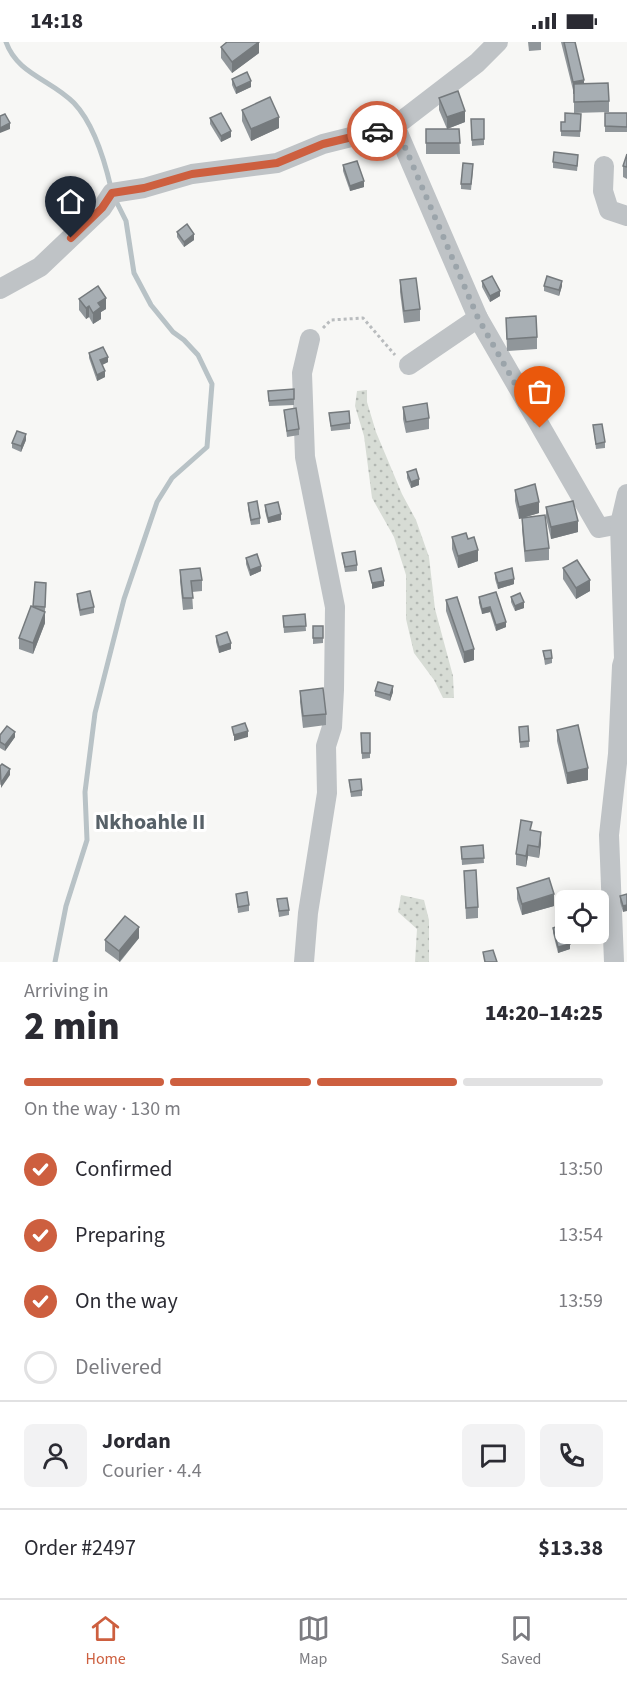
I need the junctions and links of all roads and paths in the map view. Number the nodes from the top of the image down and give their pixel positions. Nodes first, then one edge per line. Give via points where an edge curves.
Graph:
1 (498, 42) edge
2 (396, 126) junction
3 (604, 166) dead end
4 (627, 216) edge
5 (0, 289) edge
6 (478, 318) junction
7 (310, 339) joint
8 (409, 365) joint
9 (627, 494) edge
10 (620, 524) junction
11 (626, 659) edge
12 (304, 962) edge
13 (614, 962) edge

1 - 2 street
2 - 5 street via 323,144 277,163 192,174 112,193 102,208 40,267
2 - 6 street
3 - 4 street via 603,191 609,210
6 - 8 street
6 - 10 street via 599,528
7 - 8 path via 331,320 363,318 393,354
7 - 12 street via 302,373 305,457 335,607 335,678 332,727 326,746 327,793
9 - 10 street
10 - 11 street
11 - 13 street via 622,666 609,835

